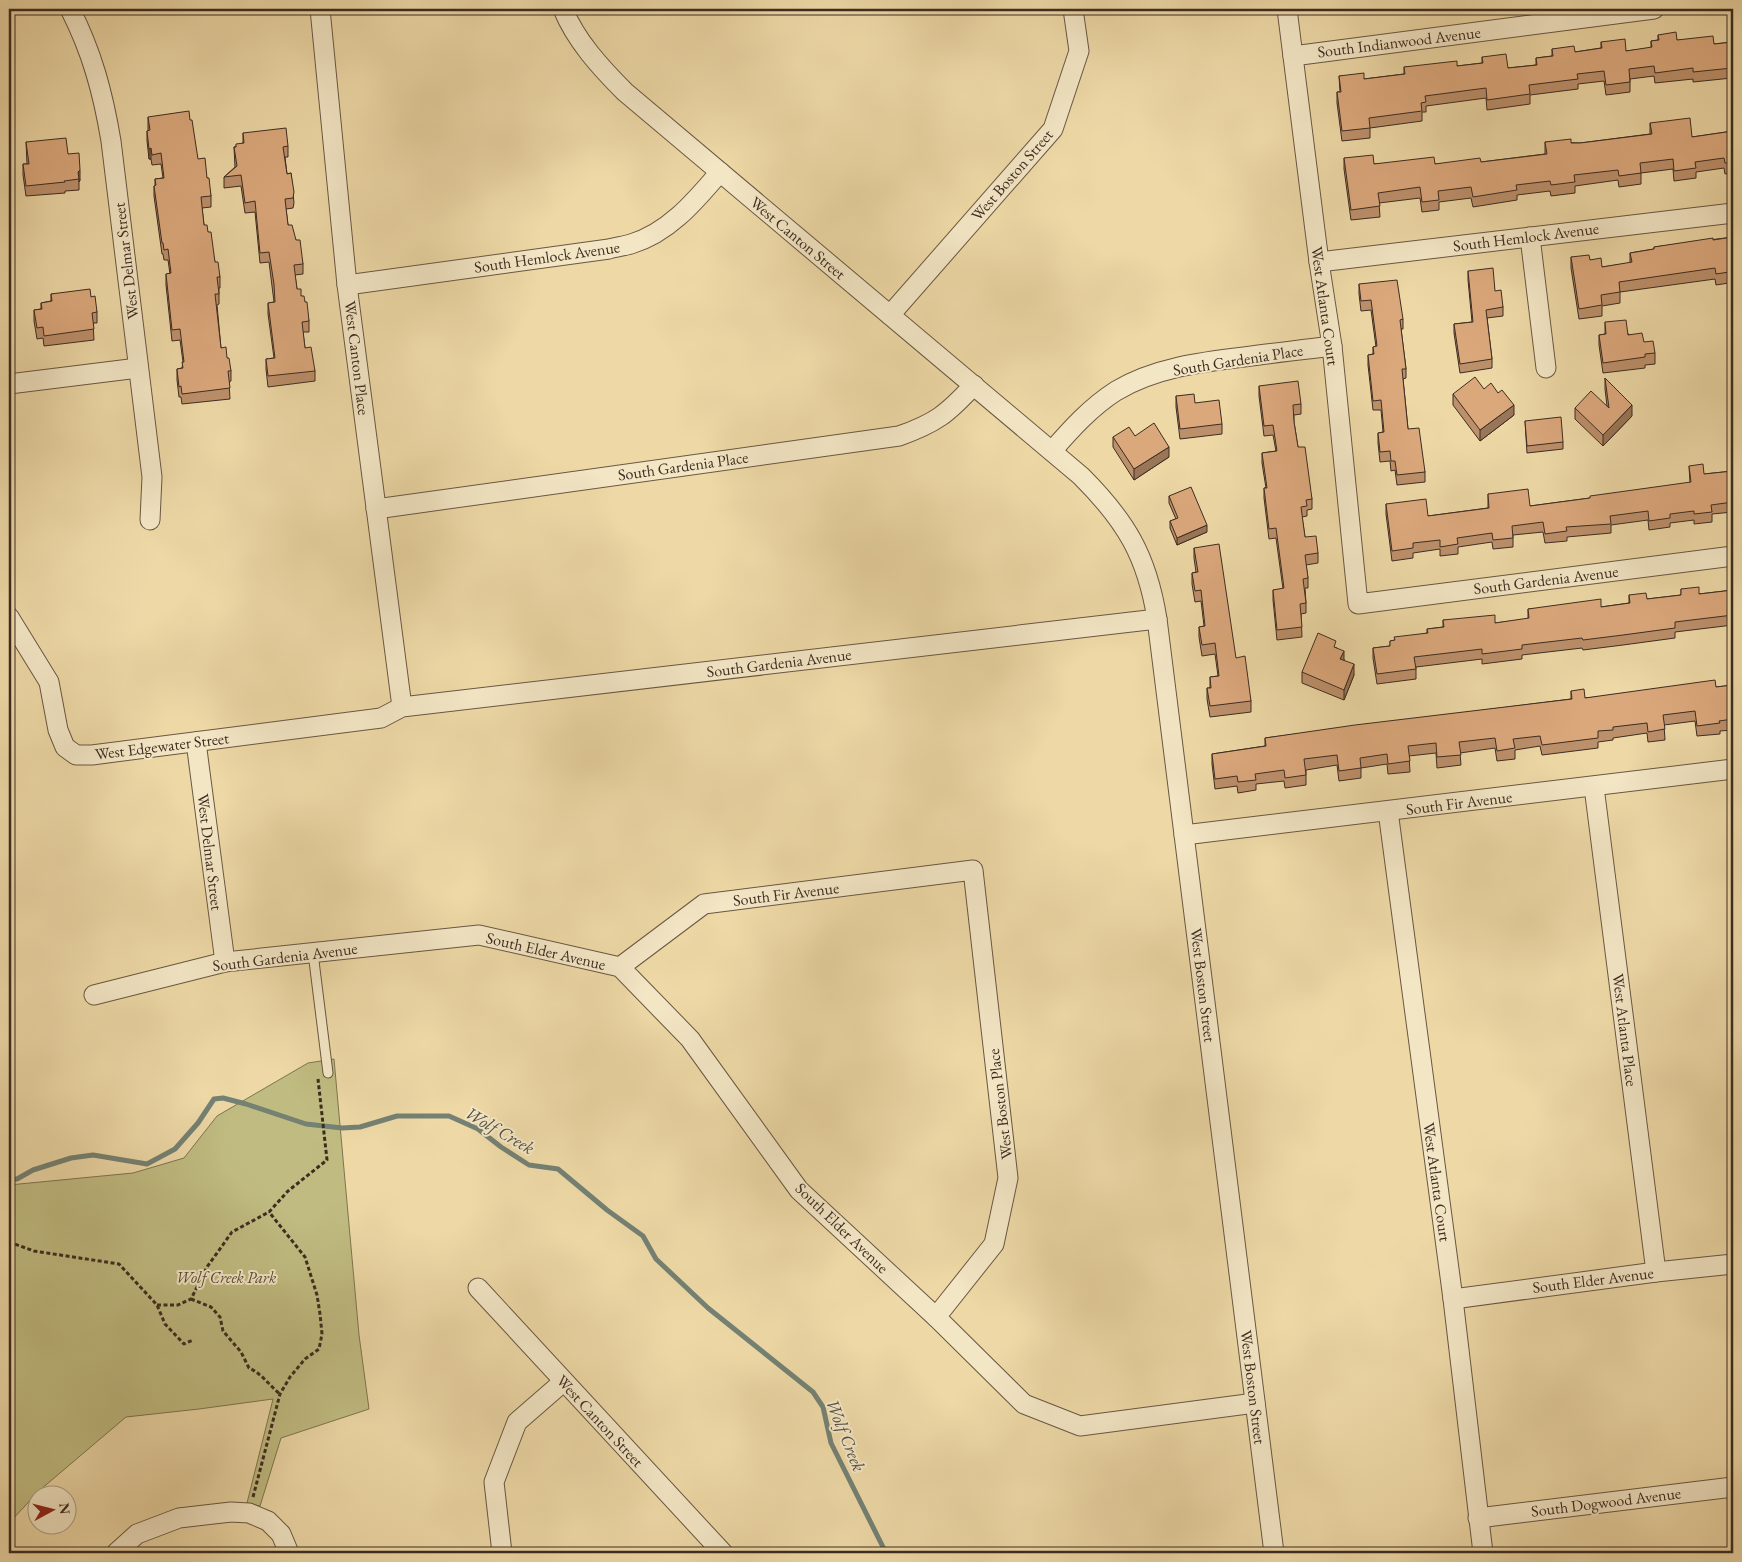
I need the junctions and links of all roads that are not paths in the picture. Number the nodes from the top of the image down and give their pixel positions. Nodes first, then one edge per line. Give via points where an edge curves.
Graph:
1 (70, 9) edge
2 (320, 9) edge
3 (563, 9) edge
4 (1073, 9) edge
5 (1287, 9) edge
6 (1654, 9) edge
7 (1293, 56) junction
8 (720, 172) junction
9 (1733, 212) edge
10 (1530, 237) junction
11 (1319, 262) junction
12 (347, 285) junction
13 (890, 315) junction
14 (1332, 346) junction
15 (138, 368) junction
16 (1546, 368) dead end
17 (9, 384) edge
18 (974, 385) junction
19 (1052, 451) junction
20 (376, 509) junction
21 (150, 520) dead end
22 (1733, 556) edge
23 (1358, 604) joint
24 (9, 617) edge
25 (1157, 619) junction
26 (402, 707) junction
27 (196, 742) junction
28 (1733, 769) edge
29 (1594, 787) junction
30 (1388, 811) junction
31 (1184, 835) junction
32 (973, 870) joint
33 (388, 945) joint
34 (313, 952) junction
35 (225, 962) junction
36 (620, 967) junction
37 (94, 995) dead end
38 (328, 1073) dead end
39 (1733, 1264) edge
40 (1656, 1272) junction
41 (478, 1288) dead end
42 (1453, 1299) junction
43 (936, 1317) junction
44 (563, 1382) junction
45 (1255, 1403) junction
46 (1733, 1486) edge
47 (1478, 1518) junction
48 (116, 1553) edge
49 (289, 1553) edge
50 (502, 1553) edge
51 (723, 1553) edge
52 (1274, 1553) edge
53 (1483, 1553) edge

1 - 15 street, West Delmar Street via 85,38 104,100
2 - 12 street, West Canton Place
3 - 8 street, West Canton Street via 582,43 610,77
4 - 13 street, West Boston Street via 1079,51 1053,129
5 - 7 street, West Atlanta Court
6 - 7 street, South Indianwood Avenue
7 - 11 street, West Atlanta Court
8 - 12 street, South Hemlock Avenue via 667,226 633,244
8 - 13 street, West Canton Street
9 - 10 street, South Hemlock Avenue
10 - 11 street, South Hemlock Avenue
10 - 16 street
11 - 14 street, West Atlanta Court
12 - 20 street, West Canton Place
13 - 18 street, West Canton Street
14 - 19 street, South Gardenia Place via 1208,361 1143,378 1092,409
14 - 23 street, West Atlanta Court
15 - 17 street
15 - 21 street, West Delmar Street via 152,477
18 - 19 street, West Canton Street
18 - 20 street, South Gardenia Place via 941,418 899,436
19 - 25 street, West Boston Street via 1105,500 1130,535 1146,570
20 - 26 street, West Canton Place
22 - 23 street, South Gardenia Avenue
24 - 27 street, West Edgewater Street via 49,682 58,730 66,747 76,755
25 - 26 street, South Gardenia Avenue
25 - 31 street, West Boston Street
26 - 27 street, West Edgewater Street via 381,718
27 - 35 street, West Delmar Street
28 - 29 street, South Fir Avenue
29 - 30 street, South Fir Avenue
29 - 40 street, West Atlanta Place
30 - 31 street, South Fir Avenue
30 - 42 street, West Atlanta Court
31 - 45 street, West Boston Street
32 - 36 street, South Fir Avenue via 704,904
32 - 43 street, West Boston Place via 1008,1178 994,1244
33 - 34 street, South Gardenia Avenue
33 - 36 street, South Elder Avenue via 479,936
34 - 35 street, South Gardenia Avenue
34 - 38 lane
35 - 37 street, South Gardenia Avenue
36 - 43 street, South Elder Avenue via 690,1039 799,1190
39 - 40 street, South Elder Avenue
40 - 42 street, South Elder Avenue
41 - 44 street, West Canton Street
42 - 47 street, West Atlanta Court
43 - 45 street, South Elder Avenue via 1024,1404 1080,1426
44 - 50 street via 517,1422 494,1482
44 - 51 street, West Canton Street
45 - 52 street, West Boston Street
46 - 47 street, South Dogwood Avenue
47 - 53 street, West Atlanta Court
48 - 49 street via 137,1534 179,1518 231,1512 249,1513 268,1521 280,1534

